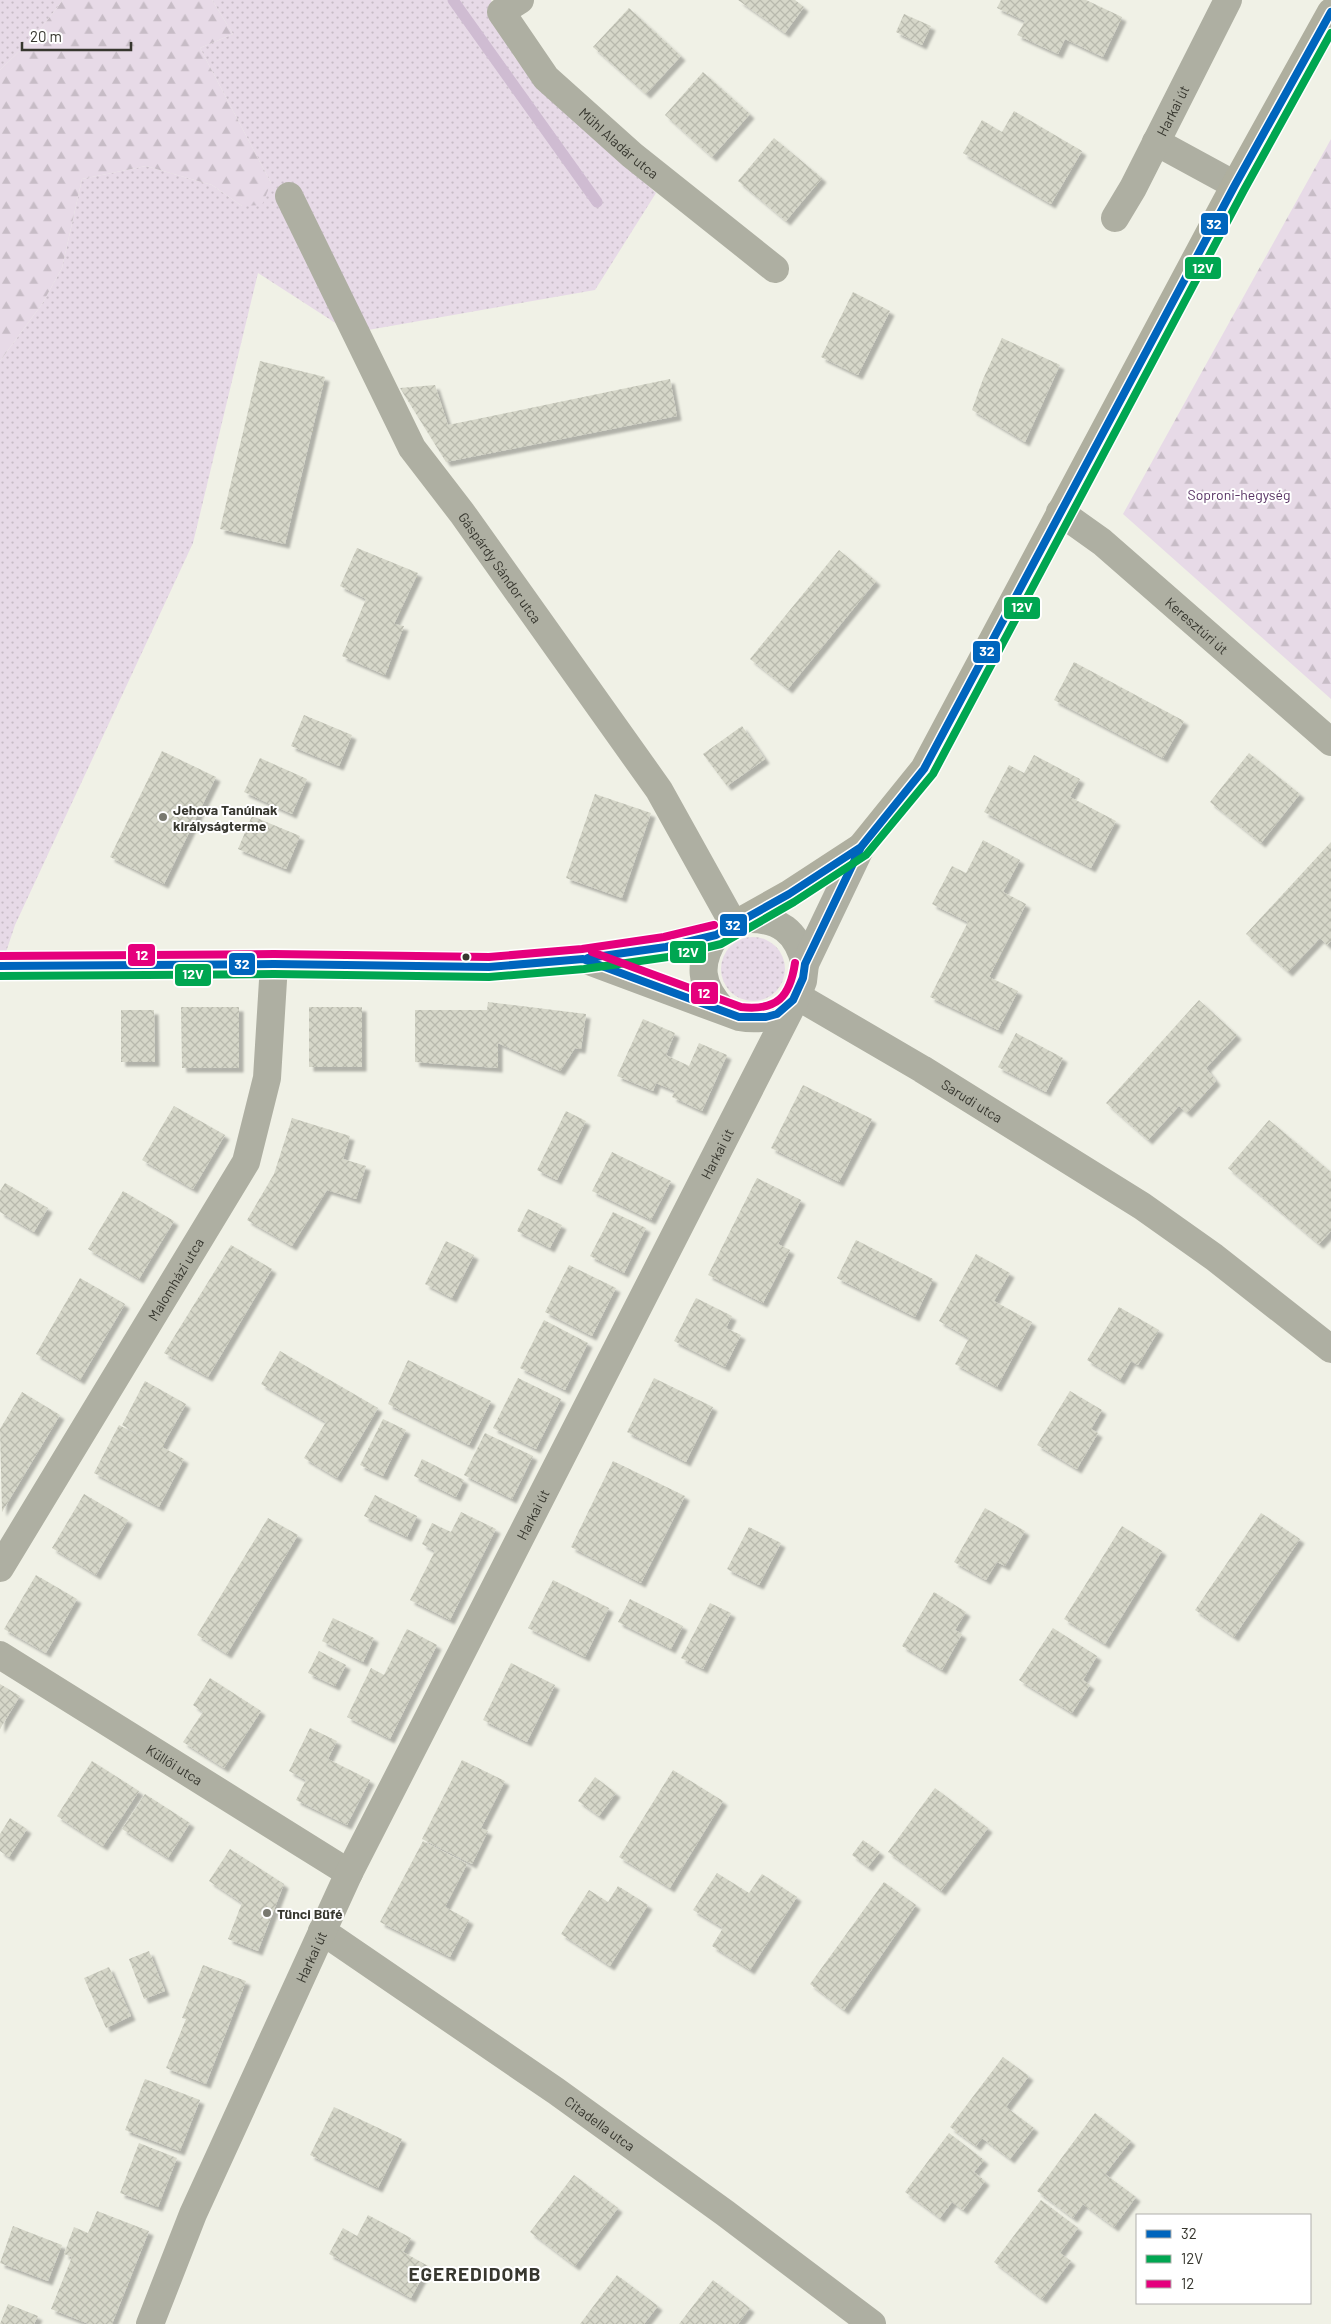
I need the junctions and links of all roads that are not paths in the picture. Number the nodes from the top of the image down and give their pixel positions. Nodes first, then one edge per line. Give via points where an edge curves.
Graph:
1 (520, 0) edge
2 (1228, 0) edge
3 (1331, 12) edge
4 (1156, 142) junction
5 (1235, 185) junction
6 (289, 196) dead end
7 (1115, 218) dead end
8 (775, 269) dead end
9 (1060, 512) junction
10 (1331, 742) edge
11 (861, 847) junction
12 (732, 926) junction
13 (583, 959) junction
14 (274, 964) junction
15 (805, 964) junction
16 (0, 966) edge
17 (797, 996) junction
18 (723, 1010) junction
19 (1331, 1349) edge
20 (0, 1568) edge
21 (0, 1655) edge
22 (349, 1873) junction
23 (322, 1931) junction
24 (150, 2324) edge
25 (872, 2324) edge

1 - 8 street, Mühl Aladár utca via 501,12 546,78 632,156
2 - 4 street, Harkai út
3 - 5 main road, Harkai út
4 - 5 street
4 - 7 street, Harkai út
5 - 9 main road, Harkai út
6 - 12 street, Gáspárdy Sándor utca via 412,448 659,790
9 - 10 street, Keresztúri út via 1102,542
9 - 11 main road, Harkai út via 924,769
11 - 12 main road
11 - 15 street, Harkai út
12 - 13 main road via 666,947
12 - 15 street via 762,918 778,924 792,934 801,948
12 - 18 street via 707,949 703,965 705,982
13 - 14 main road via 489,967
13 - 18 street
14 - 16 main road
14 - 20 street, Malomházi utca via 267,1078 246,1162
15 - 17 street, Harkai út
17 - 18 street via 772,1016 755,1020
17 - 19 street, Sarudi utca via 922,1069 1142,1206 1214,1257
17 - 22 street, Harkai út
21 - 22 street, Küllői utca
22 - 23 street, Harkai út
23 - 24 street, Harkai út via 193,2214
23 - 25 street, Citadella utca via 556,2091

